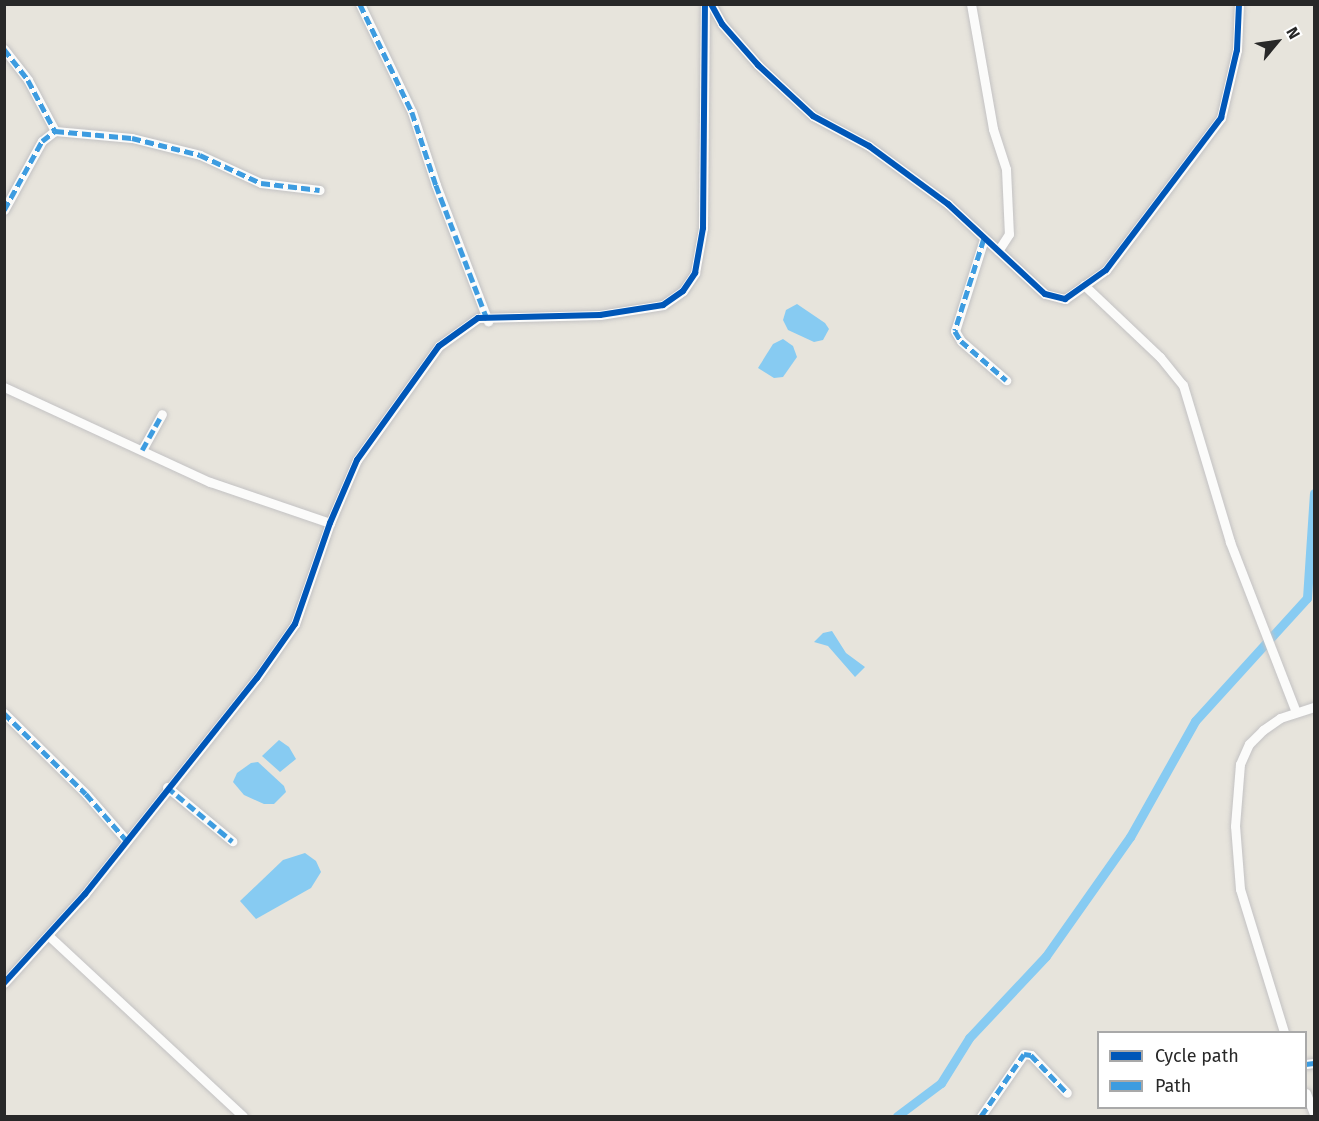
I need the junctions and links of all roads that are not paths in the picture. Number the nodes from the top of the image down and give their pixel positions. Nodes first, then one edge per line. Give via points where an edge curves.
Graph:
1 (360, 4) edge
2 (705, 4) edge
3 (711, 4) edge
4 (971, 4) edge
5 (1239, 4) edge
6 (4, 49) edge
7 (55, 131) junction
8 (320, 190) dead end
9 (4, 210) edge
10 (984, 239) junction
11 (998, 251) junction
12 (1084, 285) junction
13 (488, 321) junction
14 (1006, 380) dead end
15 (4, 387) edge
16 (162, 414) dead end
17 (142, 450) junction
18 (330, 523) junction
19 (1314, 707) edge
20 (1296, 712) junction
21 (4, 713) edge
22 (168, 788) junction
23 (127, 841) junction
24 (232, 841) dead end
25 (49, 936) junction
26 (4, 982) edge
27 (1284, 1031) edge
28 (1067, 1093) dead end
29 (1307, 1098) edge
30 (1314, 1114) edge
31 (243, 1116) edge
32 (981, 1116) edge

1 - 13 street via 412,112
2 - 13 street via 703,228 695,273 683,291 663,305 600,315
3 - 10 street via 722,24 758,65 813,116 868,146 948,204
4 - 11 street via 993,129 1006,169 1009,234
5 - 12 street via 1238,50 1221,118 1106,270
6 - 7 street via 28,80
7 - 8 street via 132,138 200,155 261,183
7 - 9 street via 42,141
10 - 11 street
10 - 14 street via 955,331 961,342
11 - 12 street via 1045,294 1065,299
12 - 20 street via 1160,357 1183,385 1230,542
13 - 18 street via 478,318 439,346 357,460
15 - 17 street
16 - 17 street
17 - 18 street via 210,482
18 - 22 street via 295,624 257,678
19 - 20 street
20 - 27 street via 1280,718 1249,744 1240,764 1235,826 1240,889
21 - 23 street via 86,794
22 - 23 street
22 - 24 street
23 - 25 street
25 - 26 street
25 - 31 street
28 - 32 street via 1031,1054 1024,1054
29 - 30 street

